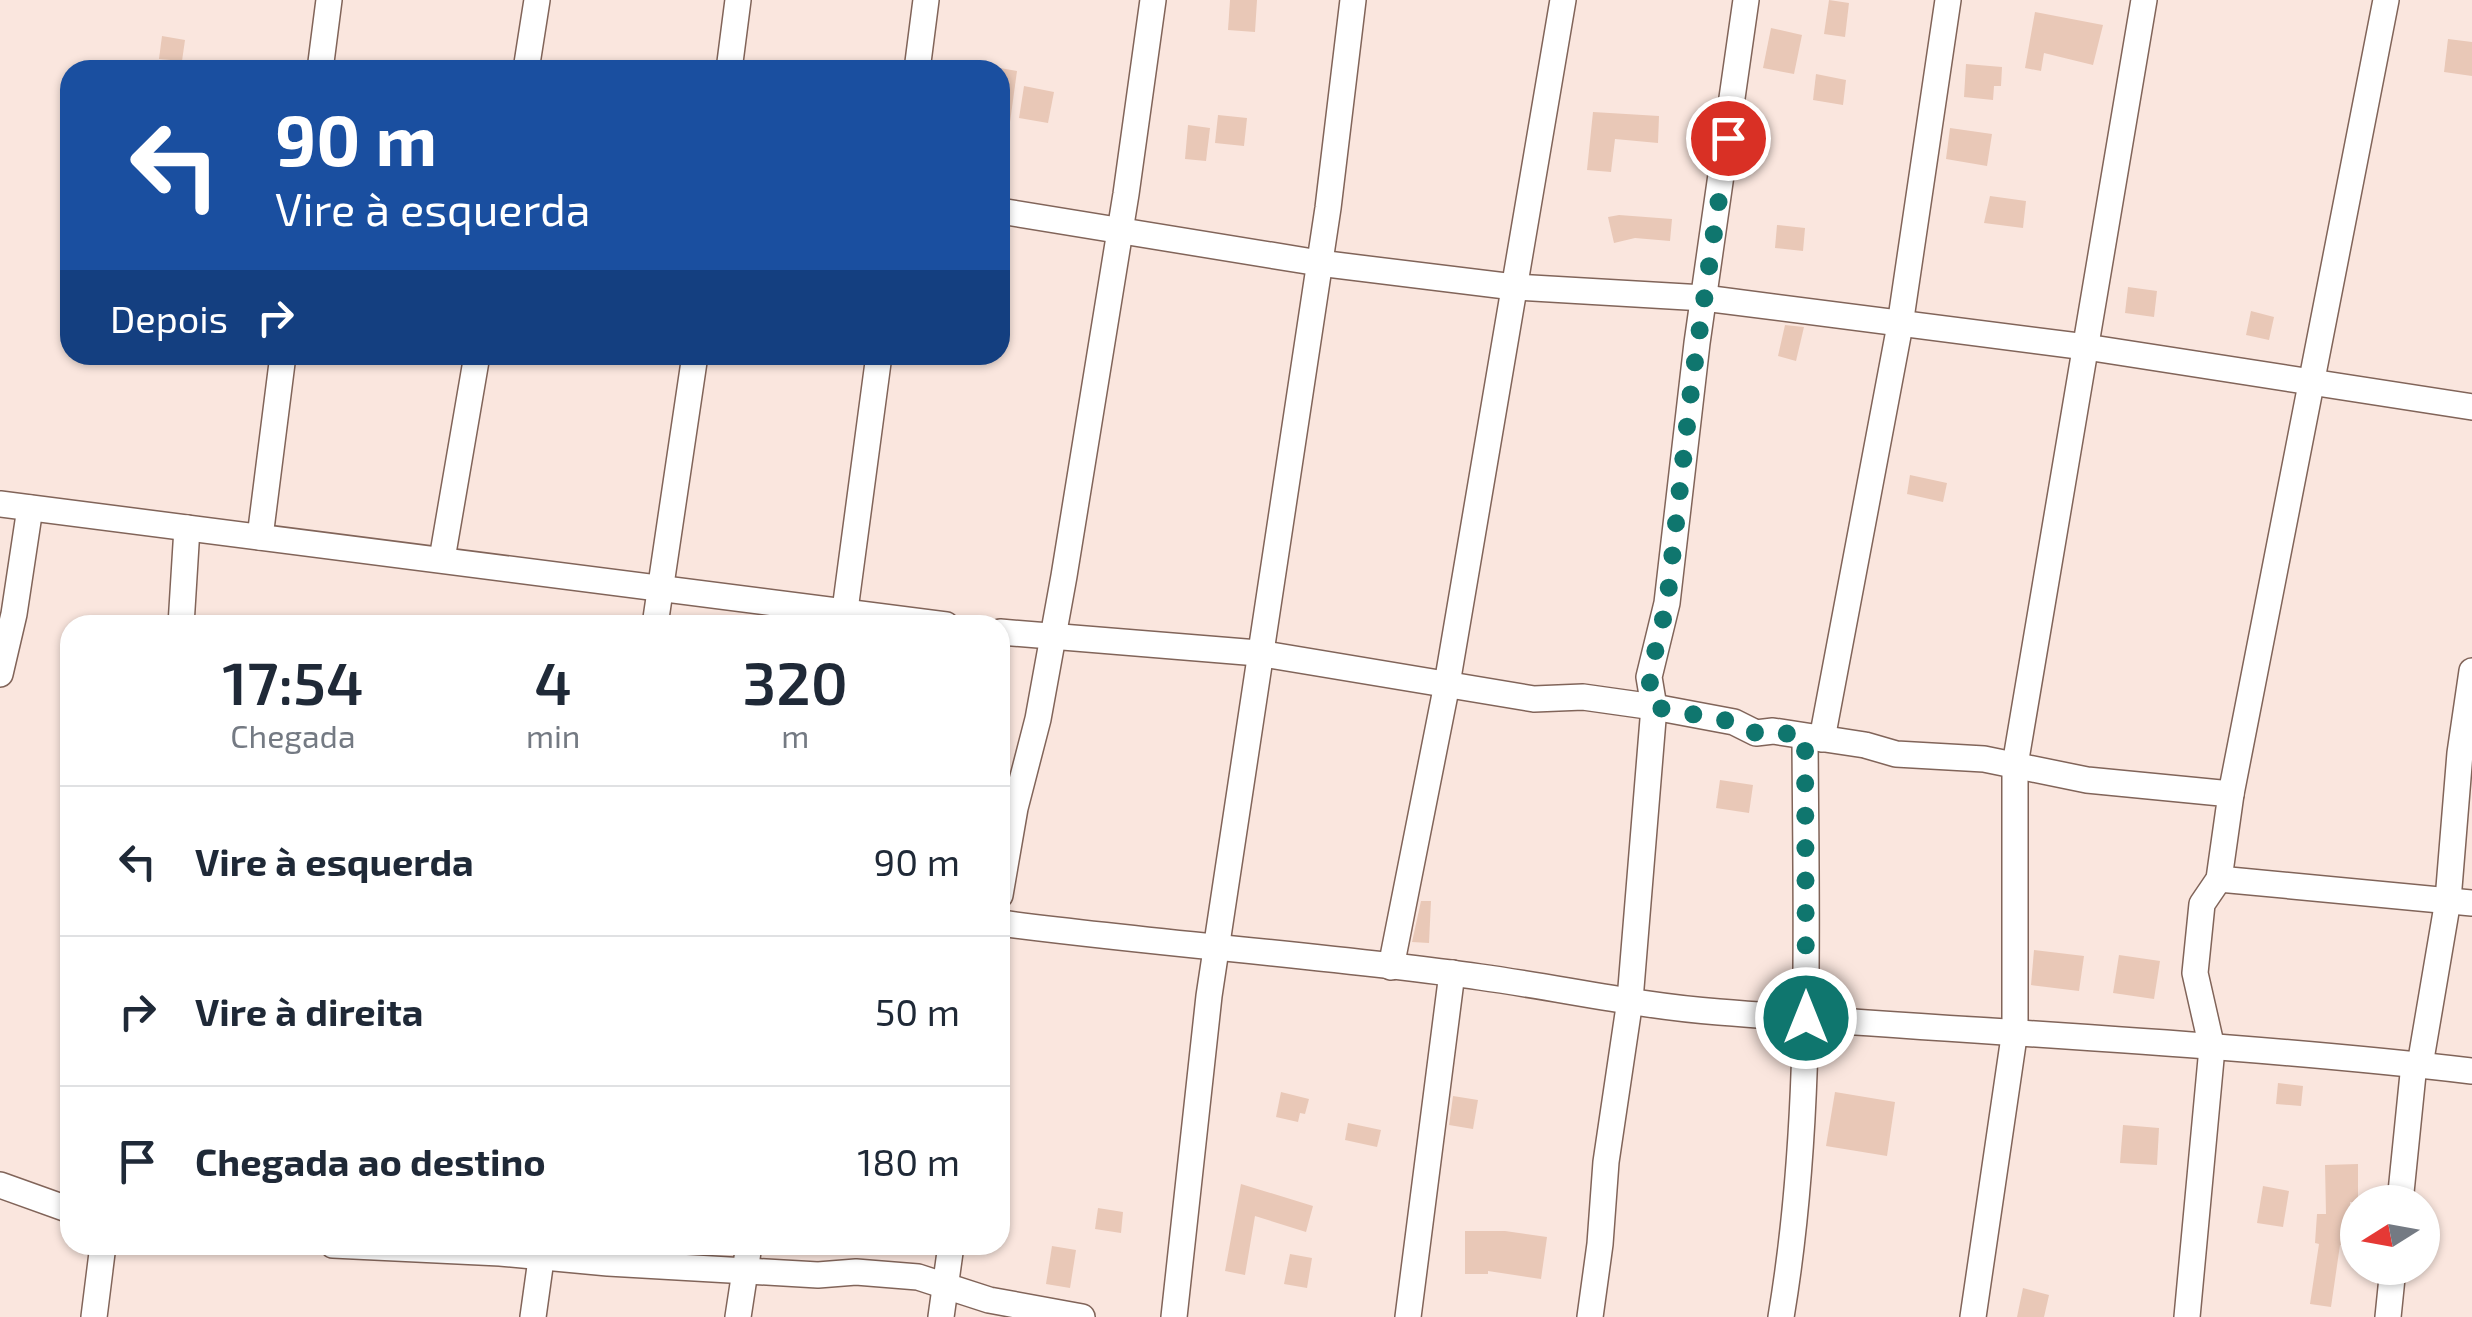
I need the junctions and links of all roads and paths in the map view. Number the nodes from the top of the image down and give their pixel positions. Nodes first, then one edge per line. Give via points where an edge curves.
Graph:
1 (329, 0) edge
2 (538, 0) edge
3 (738, 0) edge
4 (926, 0) edge
5 (1153, 0) edge
6 (1352, 0) edge
7 (1563, 0) edge
8 (1746, 0) edge
9 (1948, 0) edge
10 (2144, 0) edge
11 (2386, 0) edge
12 (321, 60) edge
13 (528, 60) edge
14 (730, 60) edge
15 (918, 60) edge
16 (1010, 213) edge
17 (1119, 232) junction
18 (1319, 263) junction
19 (1514, 287) junction
20 (1704, 298) junction
21 (1900, 325) junction
22 (2086, 347) junction
23 (282, 365) edge
24 (475, 365) edge
25 (693, 365) edge
26 (878, 365) edge
27 (2311, 383) junction
28 (2472, 407) edge
29 (0, 504) edge
30 (30, 508) junction
31 (187, 528) junction
32 (260, 536) junction
33 (442, 559) junction
34 (661, 590) junction
35 (182, 615) edge
36 (656, 615) edge
37 (819, 615) edge
38 (845, 615) edge
39 (1010, 632) edge
40 (1053, 634) junction
41 (1258, 653) junction
42 (2472, 671) edge
43 (0, 674) edge
44 (1447, 684) junction
45 (1654, 707) junction
46 (1813, 738) junction
47 (2015, 765) junction
48 (2231, 794) junction
49 (1010, 837) edge
50 (2219, 879) junction
51 (2460, 901) edge
52 (1010, 924) edge
53 (1216, 948) junction
54 (1391, 967) junction
55 (1452, 973) junction
56 (1630, 1000) junction
57 (1806, 1018) junction
58 (2015, 1030) junction
59 (2212, 1048) junction
60 (2417, 1064) junction
61 (2472, 1071) edge
62 (0, 1185) edge
63 (2402, 1185) edge
64 (60, 1206) edge
65 (101, 1255) edge
66 (541, 1255) edge
67 (583, 1255) edge
68 (747, 1255) edge
69 (950, 1255) edge
70 (745, 1271) junction
71 (2391, 1285) edge
72 (945, 1286) junction
73 (94, 1317) edge
74 (533, 1317) edge
75 (738, 1317) edge
76 (942, 1317) edge
77 (1082, 1317) edge
78 (1174, 1317) edge
79 (1408, 1317) edge
80 (1590, 1317) edge
81 (1780, 1317) edge
82 (1973, 1317) edge
83 (2187, 1317) edge
84 (2388, 1317) edge

1 - 12 street
2 - 13 street
3 - 14 street
4 - 15 street
5 - 17 street
6 - 18 street
7 - 19 street
8 - 20 street
9 - 21 street
10 - 22 street
11 - 27 street
16 - 17 street
17 - 18 street
17 - 40 street
18 - 19 street
18 - 41 street
19 - 20 street
19 - 44 street
20 - 21 street
20 - 45 street via 1667,603 1649,677
21 - 22 street
21 - 46 street
22 - 27 street
22 - 47 street
23 - 32 street
24 - 33 street
25 - 34 street
26 - 38 street
27 - 28 street
27 - 48 street
29 - 30 street
30 - 31 street
30 - 43 street
31 - 32 street
31 - 35 street
32 - 33 street
33 - 34 street
34 - 36 street
34 - 37 street
39 - 40 street
40 - 41 street
40 - 49 street
41 - 44 street
41 - 53 street
42 - 51 street via 2460,753
44 - 45 street
44 - 54 street
45 - 46 street via 1734,722 1756,733
45 - 56 street
46 - 47 street
46 - 57 street
47 - 48 street via 2088,780
47 - 58 street
48 - 50 street
50 - 51 street
50 - 59 street via 2202,904 2195,974
51 - 60 street
52 - 53 street
53 - 54 street
53 - 78 street
54 - 55 street
55 - 56 street
55 - 79 street
56 - 57 street
56 - 80 street
57 - 58 street
57 - 81 street
58 - 59 street
58 - 82 street
59 - 60 street
59 - 83 street
60 - 61 street
60 - 63 street
62 - 64 street
65 - 73 street
66 - 74 street
67 - 70 street
68 - 70 street
69 - 72 street
70 - 72 street via 856,1272
70 - 75 street
71 - 84 street
72 - 76 street
72 - 77 street

